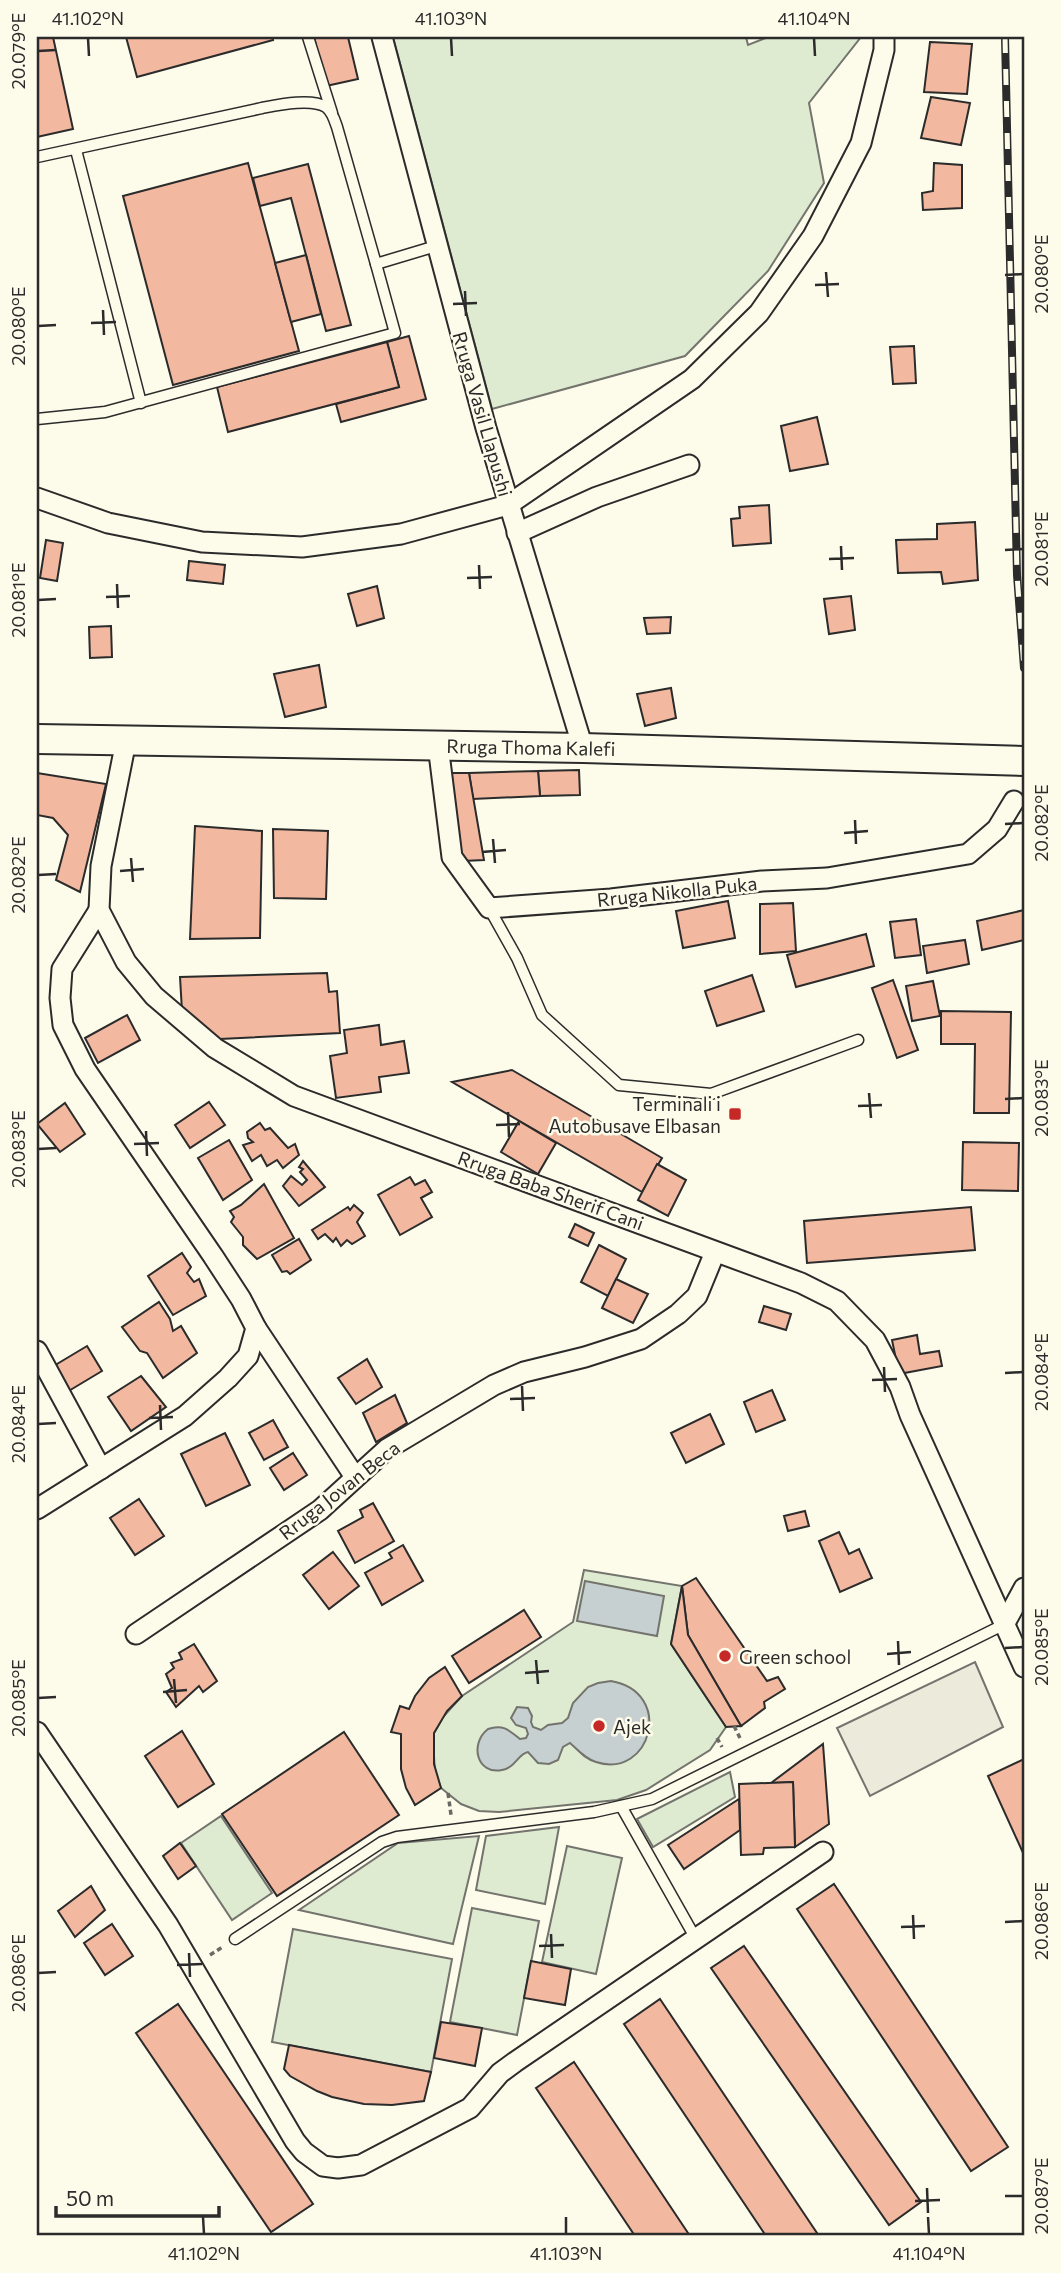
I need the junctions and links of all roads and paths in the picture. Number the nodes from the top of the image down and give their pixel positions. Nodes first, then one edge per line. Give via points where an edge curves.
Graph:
1 (308, 37) edge
2 (382, 37) edge
3 (884, 37) edge
4 (332, 115) junction
5 (76, 150) junction
6 (37, 157) edge
7 (436, 246) junction
8 (376, 264) junction
9 (141, 402) junction
10 (37, 419) edge
11 (689, 465) dead end
12 (37, 498) edge
13 (508, 505) junction
14 (517, 533) junction
15 (37, 739) edge
16 (126, 741) junction
17 (438, 745) junction
18 (583, 748) junction
19 (1024, 761) edge
20 (1014, 801) dead end
21 (489, 908) junction
22 (99, 909) junction
23 (858, 1040) dead end
24 (715, 1252) junction
25 (256, 1328) junction
26 (37, 1351) edge
27 (101, 1469) junction
28 (355, 1476) junction
29 (37, 1509) edge
30 (1024, 1588) edge
31 (1005, 1623) junction
32 (136, 1634) dead end
33 (1024, 1667) edge
34 (37, 1732) edge
35 (448, 1793) dead end
36 (621, 1806) junction
37 (452, 1824) dead end
38 (823, 1852) dead end
39 (234, 1939) joint
40 (696, 1939) junction
41 (191, 1968) junction

1 - 4 lane
2 - 7 street, Rruga Vasil Llapushi
3 - 13 street via 861,143 813,236 759,313 692,379
4 - 5 lane via 325,107 290,103
4 - 8 lane
5 - 6 lane
5 - 9 lane
7 - 8 lane
7 - 13 street, Rruga Vasil Llapushi
8 - 9 lane via 395,333
9 - 10 lane via 93,414
11 - 14 street via 597,497
12 - 13 street via 108,523 202,542 302,547 401,534
13 - 14 street, Rruga Vasil Llapushi
14 - 18 street, Rruga Vasil Llapushi
15 - 16 main road, Rruga Thoma Kalefi
16 - 17 main road, Rruga Thoma Kalefi
16 - 22 street, Rruga Baba Sherif Cani via 101,866
17 - 18 main road, Rruga Thoma Kalefi
17 - 21 street via 453,857
18 - 19 main road, Rruga Thoma Kalefi
20 - 21 street, Rruga Nikolla Puka via 998,829 968,854 827,878
21 - 23 lane via 542,1015 619,1085 711,1094
22 - 24 street, Rruga Baba Sherif Cani via 126,962 154,996 215,1048 294,1096
22 - 25 street via 62,969 63,1025 85,1069
24 - 28 street, Rruga Jovan Beca via 697,1296 641,1339 494,1385 387,1449
24 - 31 street, Rruga Baba Sherif Cani via 837,1301 875,1340
25 - 27 street via 248,1356 211,1394 185,1416
25 - 28 street
26 - 27 street
27 - 29 street
28 - 32 street, Rruga Jovan Beca via 320,1510
30 - 31 street
31 - 33 street, Rruga Baba Sherif Cani
31 - 36 lane via 652,1799
34 - 41 street via 168,1926
35 - 37 path
36 - 39 lane via 382,1842
36 - 40 lane
38 - 40 street
39 - 41 path
40 - 41 street via 500,2073 470,2108 361,2165 338,2168 312,2159 295,2141

